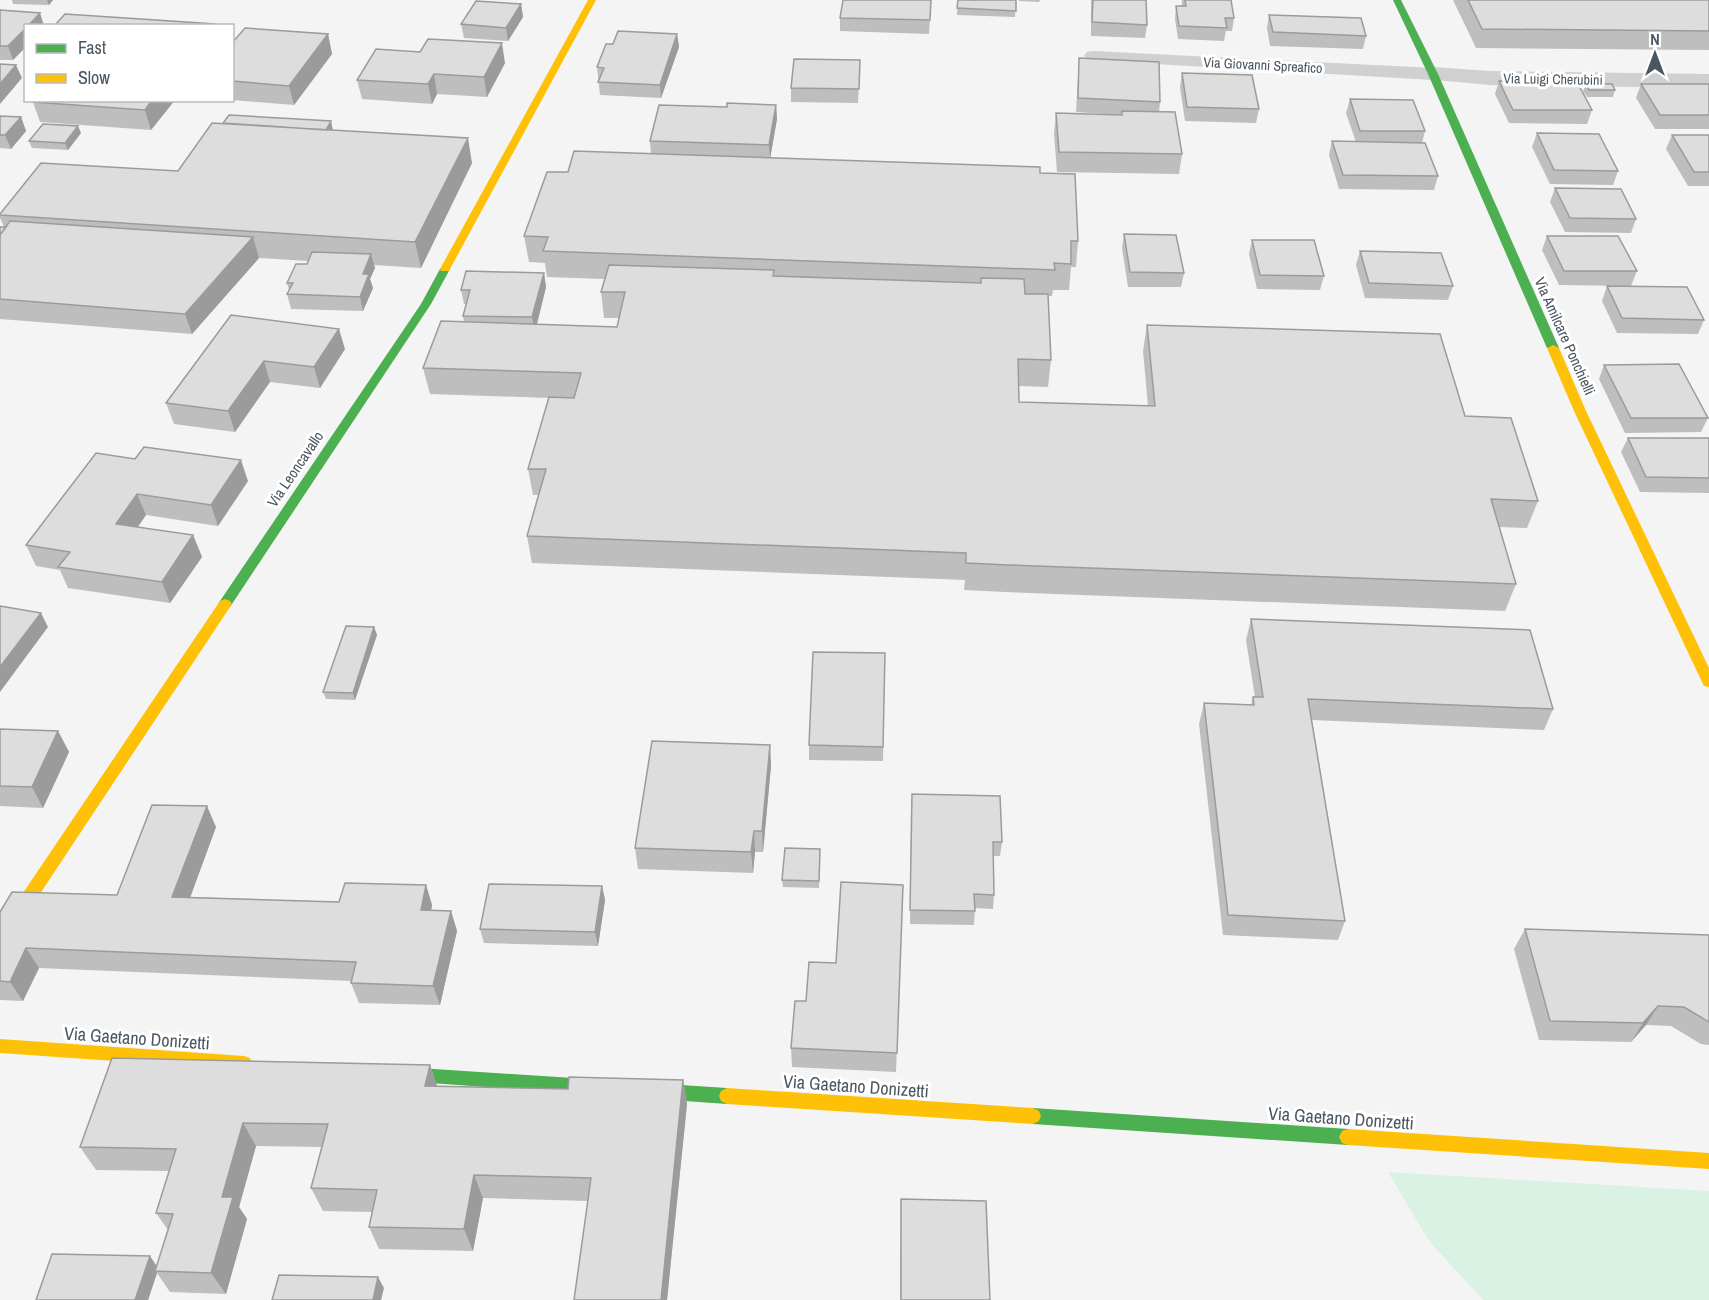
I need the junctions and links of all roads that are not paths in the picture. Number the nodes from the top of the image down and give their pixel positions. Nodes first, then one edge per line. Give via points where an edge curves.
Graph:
1 (592, 0) edge
2 (1397, 0) edge
3 (1093, 56) edge
4 (1433, 75) junction
5 (1709, 81) edge
6 (1709, 682) edge
7 (0, 940) edge
8 (0, 1047) edge
9 (263, 1064) edge
10 (370, 1071) edge
11 (1709, 1161) edge

1 - 7 street, Via Leoncavallo via 426,304
2 - 4 street, Via Amilcare Ponchielli
3 - 4 lane, Via Giovanni Spreafico
4 - 5 street, Via Luigi Cherubini
4 - 6 street, Via Amilcare Ponchielli via 1580,411
8 - 9 street, Via Gaetano Donizetti
10 - 11 street, Via Gaetano Donizetti

